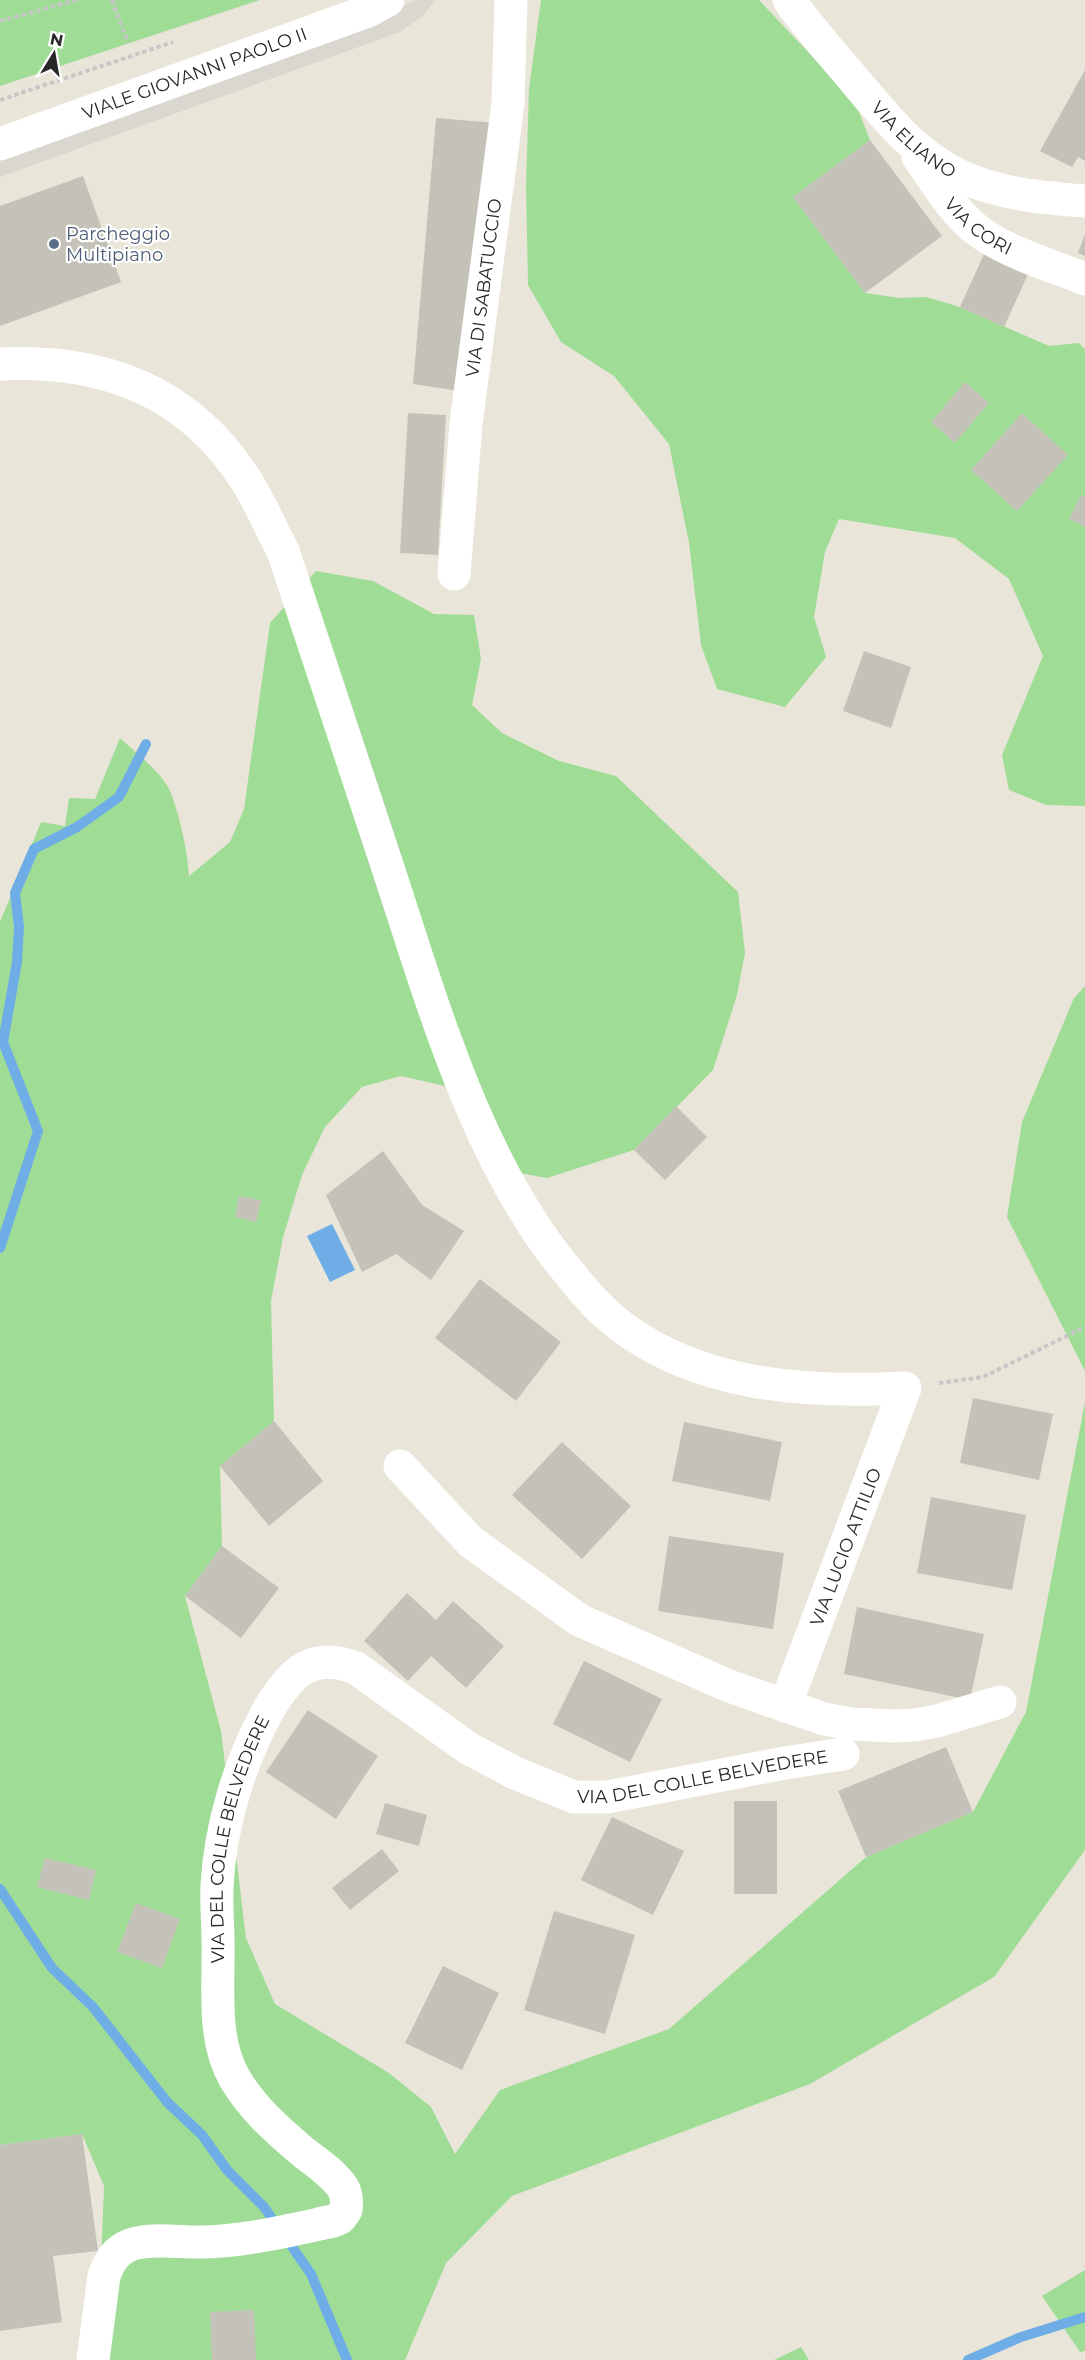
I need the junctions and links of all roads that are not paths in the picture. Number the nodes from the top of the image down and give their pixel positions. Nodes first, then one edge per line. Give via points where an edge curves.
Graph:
1 (388, 0) edge
2 (511, 0) edge
3 (789, 0) edge
4 (902, 136) junction
5 (0, 144) edge
6 (1085, 201) edge
7 (1085, 279) edge
8 (0, 364) edge
9 (454, 574) dead end
10 (400, 1466) dead end
11 (1000, 1702) dead end
12 (785, 1706) junction
13 (843, 1754) dead end
14 (93, 2360) edge

1 - 5 street, VIALE GIOVANNI PAOLO II via 368,11
2 - 9 street, VIA DI SABATUCCIO via 508,103 466,424
3 - 4 street, VIA ELIANO
4 - 6 street, VIA ELIANO via 925,156 971,181 1029,196
4 - 7 street, VIA CORI via 971,225 1006,247
8 - 12 street, VIA LUCIO ATTILIO via 80,368 147,388 191,417 247,482 283,552 455,1064 497,1160 527,1215 581,1288 617,1323 641,1339 681,1360 726,1375 819,1390 905,1388
10 - 12 street via 471,1542 579,1620 729,1686
11 - 12 street via 937,1721 893,1726 831,1721
13 - 14 street, VIA DEL COLLE BELVEDERE via 607,1797 574,1797 468,1748 356,1668 324,1661 296,1674 261,1724 227,1822 217,1886 218,2011 221,2039 235,2079 270,2123 329,2172 346,2193 346,2210 340,2218 306,2227 204,2242 138,2242 120,2251 108,2264 104,2276

